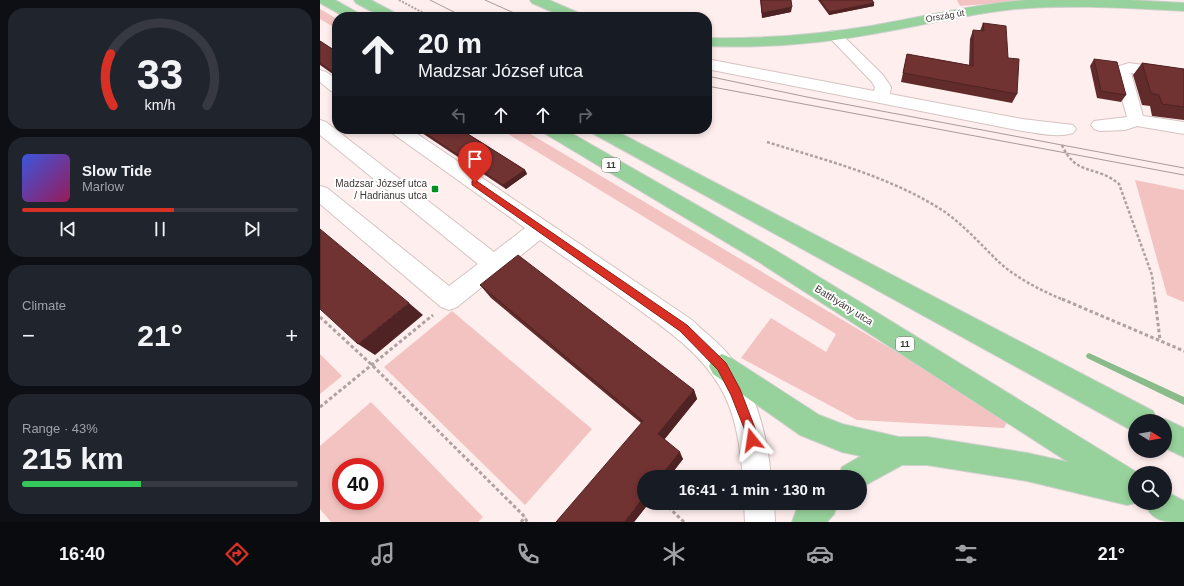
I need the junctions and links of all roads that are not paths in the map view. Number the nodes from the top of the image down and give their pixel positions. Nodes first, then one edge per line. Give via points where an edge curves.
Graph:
1 (325, 0) edge
2 (361, 0) edge
3 (536, 0) edge
4 (1184, 7) edge
5 (346, 12) edge
6 (383, 12) edge
7 (564, 12) edge
8 (834, 35) junction
9 (712, 42) edge
10 (712, 65) edge
11 (1184, 76) edge
12 (881, 98) junction
13 (1136, 120) junction
14 (1100, 125) dead end
15 (320, 126) edge
16 (1184, 128) edge
17 (405, 134) edge
18 (559, 134) edge
19 (607, 134) edge
20 (1064, 136) road end
21 (320, 192) edge
22 (540, 228) junction
23 (494, 264) junction
24 (722, 366) junction
25 (1130, 414) edge
26 (1172, 437) edge
27 (1184, 443) edge
28 (899, 451) junction
29 (756, 470) edge
30 (865, 470) edge
31 (1128, 484) edge
32 (1128, 490) edge
33 (1172, 499) edge
34 (1184, 500) edge
35 (759, 510) edge
36 (817, 510) edge
37 (1171, 510) edge
38 (1184, 518) edge
39 (760, 522) edge
40 (807, 522) edge

1 - 5 main road
2 - 6 main road
3 - 7 main road
4 - 8 main road, Ország út via 1080,2 1036,4 988,9
8 - 9 main road, Ország út via 775,41
8 - 12 street via 877,78 883,87
10 - 12 street
11 - 13 street via 1130,68 1122,70
12 - 20 street via 1051,129
13 - 14 street via 1125,124
13 - 16 street
15 - 23 street
17 - 22 street
18 - 31 main road, Batthyány utca / 11 via 767,256
19 - 25 main road, 11
21 - 23 street via 449,300
22 - 23 street
22 - 24 street via 683,328
24 - 28 main road via 810,425 842,438
24 - 29 street via 750,428
26 - 27 main road
28 - 30 main road
28 - 32 main road via 927,451 1027,467
33 - 34 main road
35 - 39 street
36 - 40 main road
37 - 38 main road

